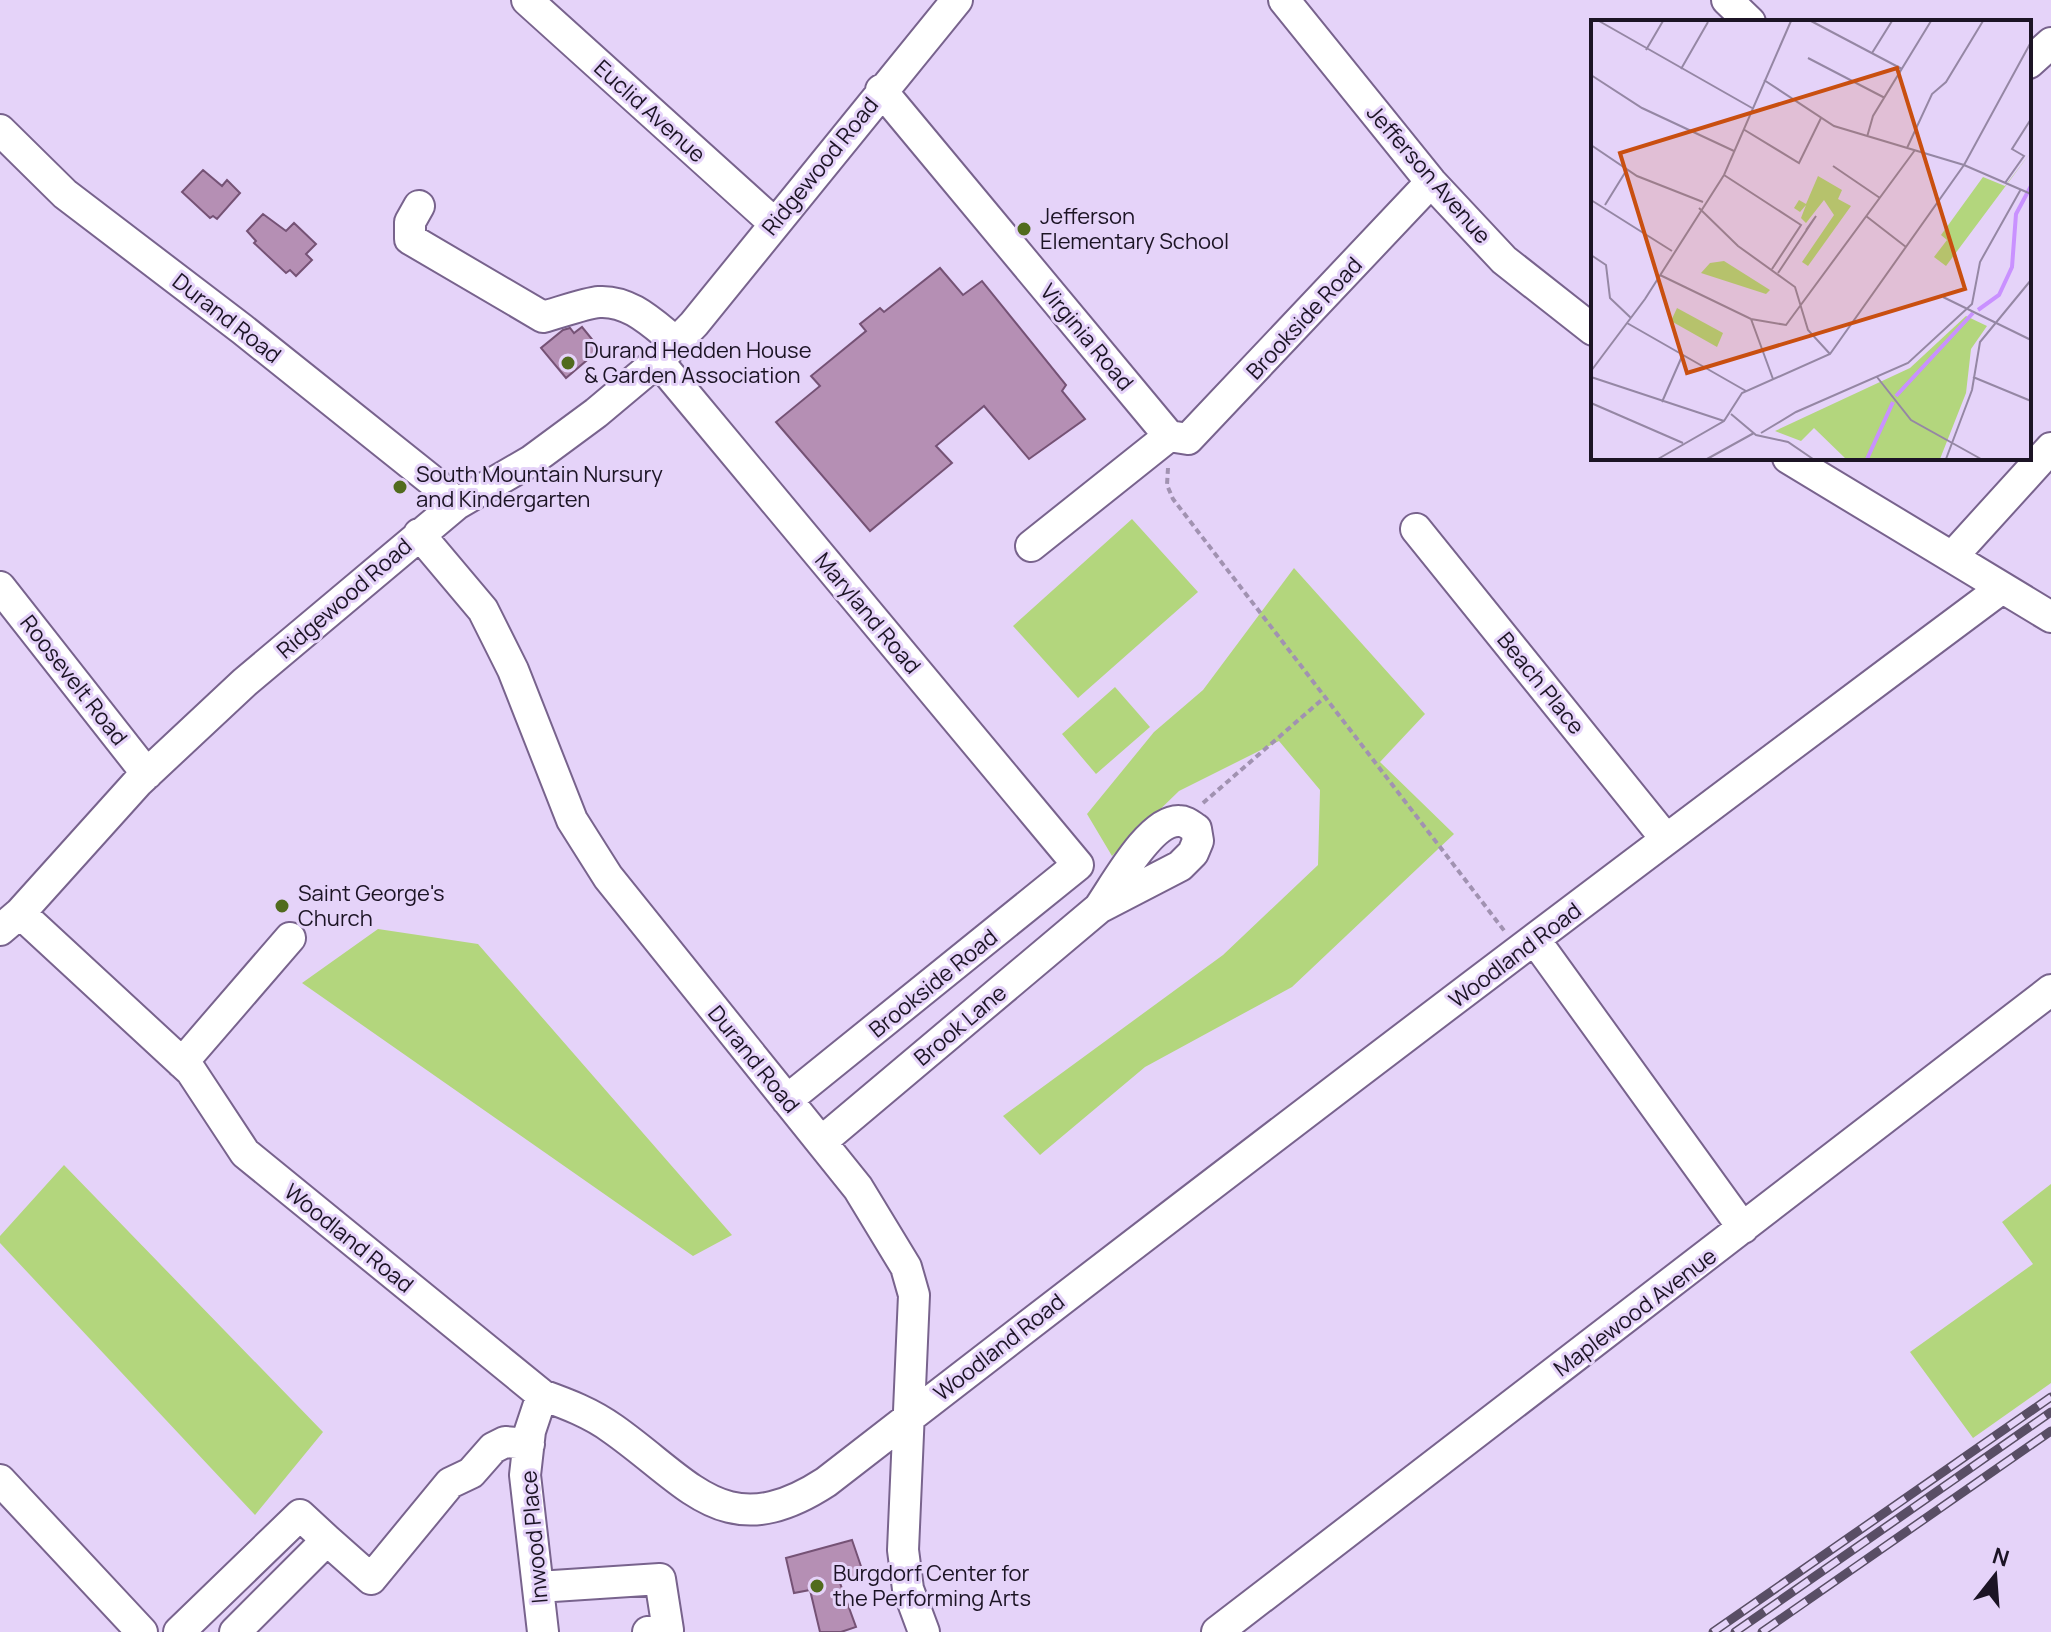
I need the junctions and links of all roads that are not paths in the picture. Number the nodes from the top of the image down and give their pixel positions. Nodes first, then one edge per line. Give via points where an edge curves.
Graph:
1 (527, 0) edge
2 (957, 0) edge
3 (1284, 0) edge
4 (1727, 0) edge
5 (1748, 20) edge
6 (2051, 43) edge
7 (2031, 61) edge
8 (881, 90) junction
9 (0, 131) edge
10 (1431, 182) junction
11 (419, 206) dead end
12 (774, 223) junction
13 (1591, 328) edge
14 (667, 352) junction
15 (1169, 436) junction
16 (2051, 448) edge
17 (1791, 460) edge
18 (457, 504) junction
19 (1416, 529) dead end
20 (419, 534) junction
21 (1031, 546) dead end
22 (1952, 557) junction
23 (0, 587) edge
24 (2002, 588) junction
25 (2051, 617) edge
26 (147, 774) junction
27 (1666, 839) junction
28 (1078, 865) joint
29 (1099, 908) junction
30 (10, 921) edge
31 (290, 938) dead end
32 (1522, 939) junction
33 (2051, 990) edge
34 (182, 1063) junction
35 (787, 1100) junction
36 (821, 1142) junction
37 (1743, 1228) junction
38 (542, 1395) junction
39 (910, 1417) junction
40 (529, 1444) junction
41 (3, 1490) edge
42 (327, 1540) junction
43 (538, 1587) junction
44 (142, 1632) edge
45 (179, 1632) edge
46 (235, 1632) edge
47 (543, 1632) edge
48 (648, 1632) edge
49 (924, 1632) edge
50 (1217, 1632) edge

1 - 12 street, Euclid Avenue
2 - 8 street, Ridgewood Road
3 - 10 street, Jefferson Avenue
4 - 5 street
6 - 7 street
8 - 12 street, Ridgewood Road
8 - 15 street, Virginia Road
9 - 18 street, Durand Road via 65,194
10 - 13 street, Jefferson Avenue via 1504,260
10 - 15 street, Brookside Road via 1188,439
11 - 14 street, Maryland Road via 410,222 410,239 543,317 598,302 638,312
12 - 14 street, Ridgewood Road
14 - 18 street, Ridgewood Road via 531,461
14 - 28 street, Maryland Road
15 - 21 street
16 - 22 street
17 - 22 street
18 - 20 street, Ridgewood Road
19 - 27 street, Beach Place
20 - 26 street, Ridgewood Road via 245,682
20 - 35 street, Durand Road via 483,610 513,670 572,820 608,877
22 - 24 street
23 - 26 street, Roosevelt Road
24 - 25 street
24 - 27 street, Woodland Road
26 - 30 street, Ridgewood Road
27 - 32 street, Woodland Road
28 - 35 street, Brookside Road
29 - 29 street, Brook Lane via 1180,866 1193,853 1196,829 1183,820 1169,822 1148,838
29 - 36 street, Brook Lane
30 - 34 street, Woodland Road
31 - 34 street
32 - 37 street
32 - 39 street, Woodland Road
33 - 37 street, Maplewood Avenue
34 - 38 street, Woodland Road via 245,1153
35 - 36 street, Durand Road
36 - 39 street, Durand Road via 858,1188 906,1267 914,1295
37 - 50 street, Maplewood Avenue
38 - 39 street, Woodland Road via 595,1417 690,1490 725,1506 747,1509 768,1510 804,1497
38 - 40 street, Inwood Place
39 - 49 street, Durand Road via 903,1550 908,1589
40 - 42 street via 505,1442 471,1473 450,1483 371,1579
40 - 43 street, Inwood Place via 525,1475
41 - 44 street
42 - 45 street via 300,1515
42 - 46 street
43 - 47 street, Inwood Place
43 - 48 street via 660,1579 668,1630

